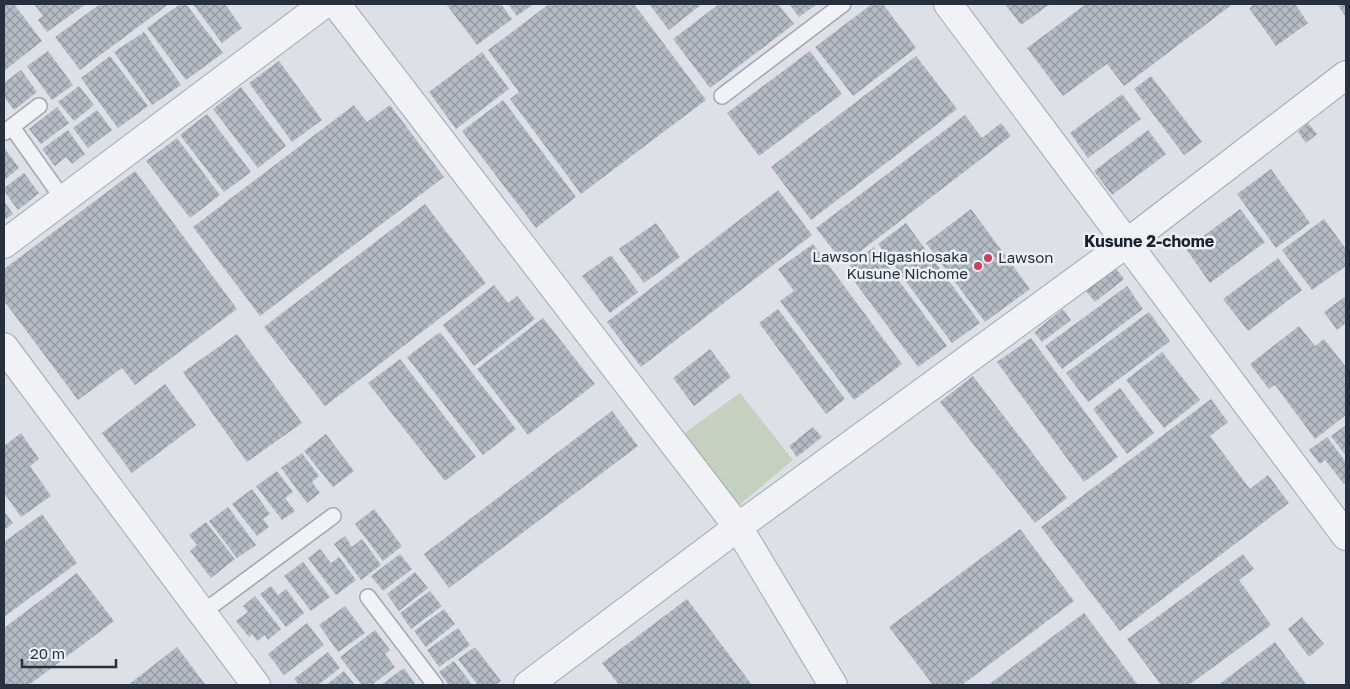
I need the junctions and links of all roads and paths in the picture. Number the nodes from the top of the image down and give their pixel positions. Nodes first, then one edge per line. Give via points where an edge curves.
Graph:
1 (324, 4) edge
2 (336, 4) edge
3 (843, 4) edge
4 (948, 4) edge
5 (1346, 75) edge
6 (722, 96) dead end
7 (39, 106) dead end
8 (8, 130) edge
9 (63, 199) junction
10 (1127, 243) junction
11 (4, 244) edge
12 (4, 348) edge
13 (333, 516) dead end
14 (1342, 520) edge
15 (738, 527) junction
16 (368, 597) dead end
17 (202, 613) junction
18 (256, 685) edge
19 (436, 685) edge
20 (528, 685) edge
21 (832, 685) edge

1 - 9 street
2 - 15 street
3 - 6 lane
4 - 10 street
5 - 10 street
7 - 8 lane
8 - 9 lane
9 - 11 street
10 - 14 street
10 - 15 street
12 - 17 street
13 - 17 lane
15 - 20 street
15 - 21 street
16 - 19 lane
17 - 18 street

